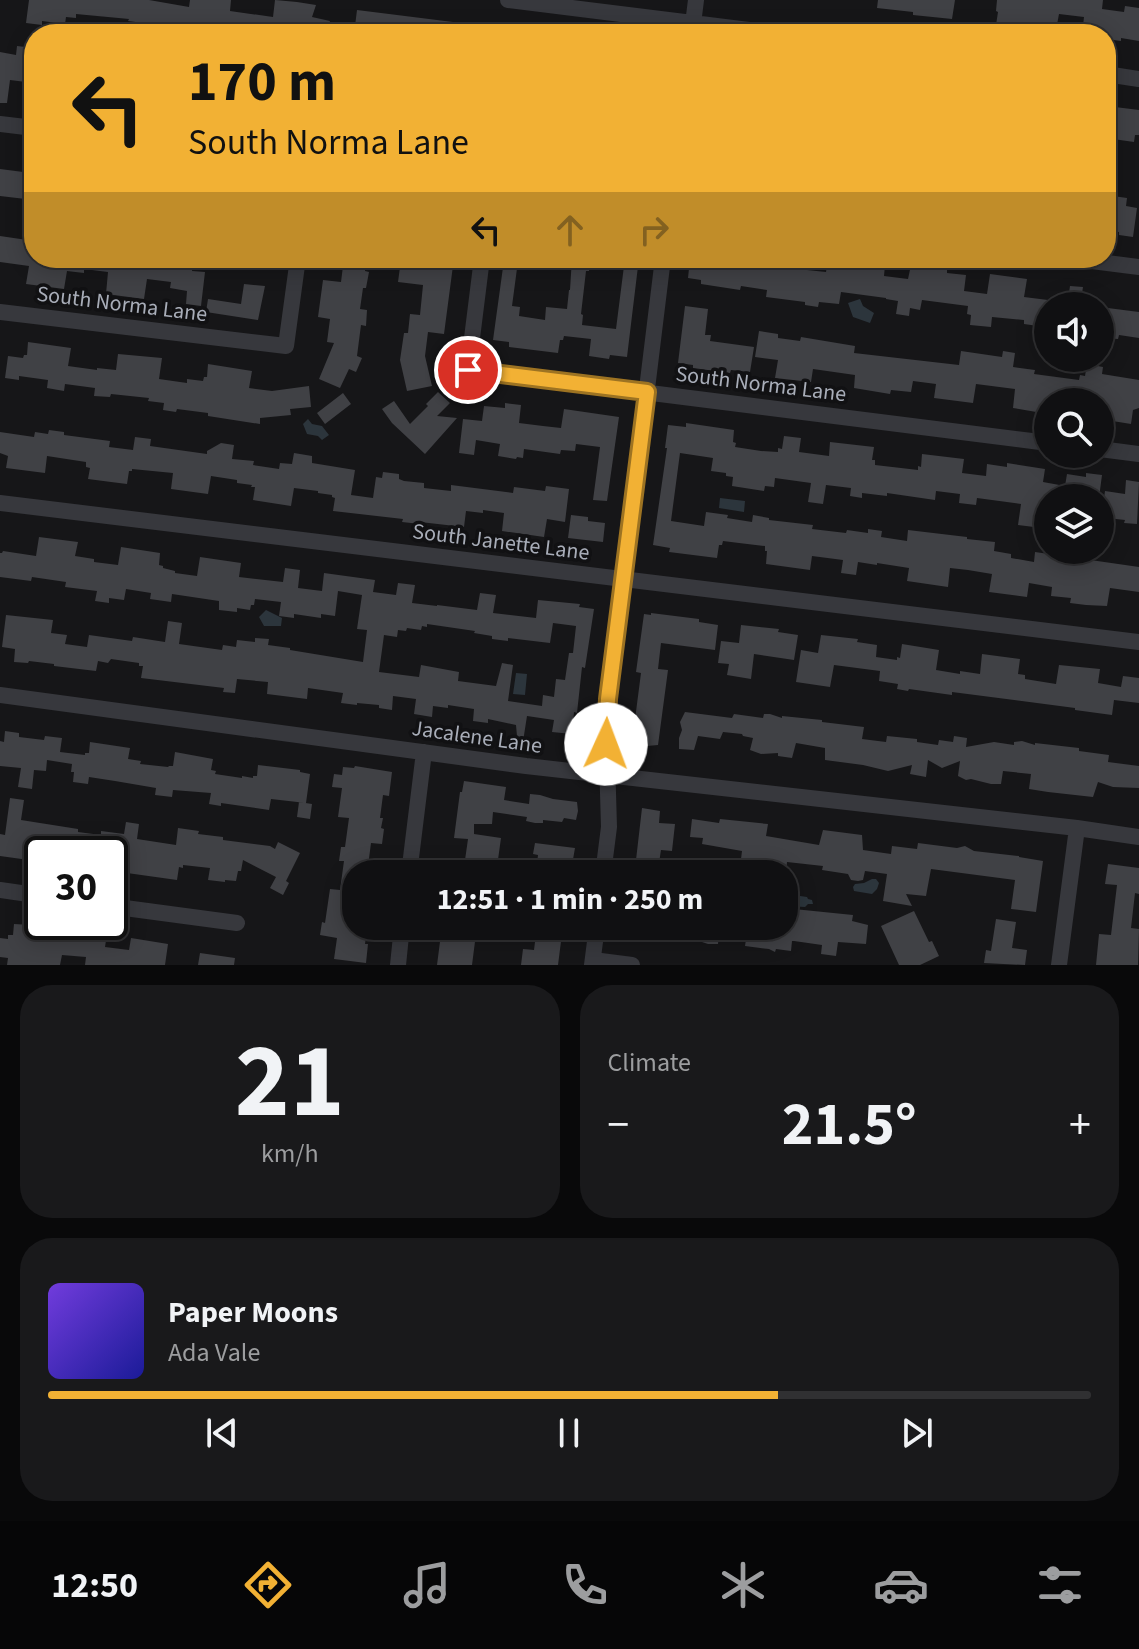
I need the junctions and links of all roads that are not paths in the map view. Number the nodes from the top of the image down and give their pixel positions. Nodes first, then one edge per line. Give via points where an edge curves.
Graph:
1 (508, 0) edge
2 (696, 0) edge
3 (666, 24) edge
4 (693, 24) edge
5 (1116, 76) edge
6 (1139, 79) edge
7 (0, 124) edge
8 (24, 127) edge
9 (1116, 264) edge
10 (1139, 267) edge
11 (297, 268) edge
12 (481, 268) edge
13 (662, 268) edge
14 (0, 312) edge
15 (647, 392) junction
16 (1034, 441) edge
17 (1114, 451) edge
18 (1139, 454) edge
19 (0, 503) edge
20 (624, 579) junction
21 (1139, 642) edge
22 (0, 695) edge
23 (424, 752) junction
24 (609, 775) junction
25 (1077, 828) junction
26 (1139, 837) edge
27 (411, 860) edge
28 (605, 860) edge
29 (0, 890) edge
30 (24, 893) edge
31 (128, 908) edge
32 (237, 923) dead end
33 (401, 940) edge
34 (595, 940) edge
35 (592, 962) edge
36 (398, 965) edge
37 (632, 965) edge
38 (1059, 965) edge

1 - 3 street
2 - 4 street
5 - 6 street
7 - 8 street
9 - 10 street
11 - 14 street, South Norma Lane via 286,346
12 - 15 street, South Norma Lane via 468,370
13 - 15 street
15 - 16 street, South Norma Lane
15 - 20 street
17 - 18 street
19 - 20 street, South Janette Lane
20 - 21 street, South Janette Lane
20 - 24 street via 606,724
22 - 23 street, Jacalene Lane
23 - 24 street, Jacalene Lane
23 - 27 street
24 - 25 street, Jacalene Lane
24 - 28 street
25 - 26 street, Jacalene Lane
25 - 38 street
29 - 30 street
31 - 32 street
33 - 36 street
34 - 35 street
35 - 37 street

